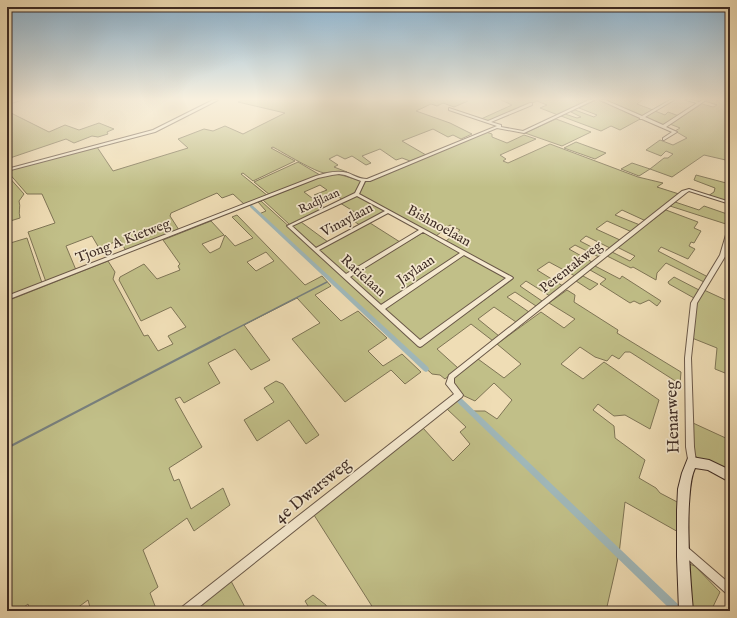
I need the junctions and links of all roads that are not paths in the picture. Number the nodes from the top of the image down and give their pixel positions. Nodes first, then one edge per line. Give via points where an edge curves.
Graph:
1 (158, 129) edge
2 (493, 129) edge
3 (511, 129) edge
4 (530, 129) edge
5 (667, 129) edge
6 (664, 139) dead end
7 (7, 170) edge
8 (364, 180) junction
9 (357, 194) junction
10 (730, 203) edge
11 (389, 212) junction
12 (289, 226) joint
13 (730, 229) edge
14 (423, 230) junction
15 (316, 250) junction
16 (464, 252) junction
17 (346, 277) junction
18 (7, 298) edge
19 (381, 308) junction
20 (420, 344) joint
21 (459, 395) joint
22 (692, 462) junction
23 (730, 476) edge
24 (683, 549) junction
25 (730, 591) edge
26 (186, 611) edge
27 (686, 611) edge

1 - 7 street
2 - 8 street
3 - 4 street via 523,132
5 - 6 street via 675,132
8 - 9 street
8 - 18 street, Tjong A Kietweg via 340,173 328,174
9 - 11 street, Bishnoelaan
9 - 12 street, Radjlaan
10 - 21 street, Perentakweg via 689,190 684,192 451,377 450,384
11 - 14 street, Bishnoelaan
11 - 15 street, Vinaylaan
12 - 15 street, Ratielaan
13 - 22 street, Henarweg via 723,255 694,303 688,358
14 - 16 street, Bishnoelaan
14 - 17 street
15 - 17 street, Ratielaan
16 - 19 street, Jaylaan
16 - 20 street, Bishnoelaan via 510,278
17 - 19 street, Ratielaan
19 - 20 street, Ratielaan
21 - 26 street, 4e Dwarsweg
22 - 23 street via 709,465
22 - 24 street, Henarweg via 686,474
24 - 25 street
24 - 27 street, Henarweg

